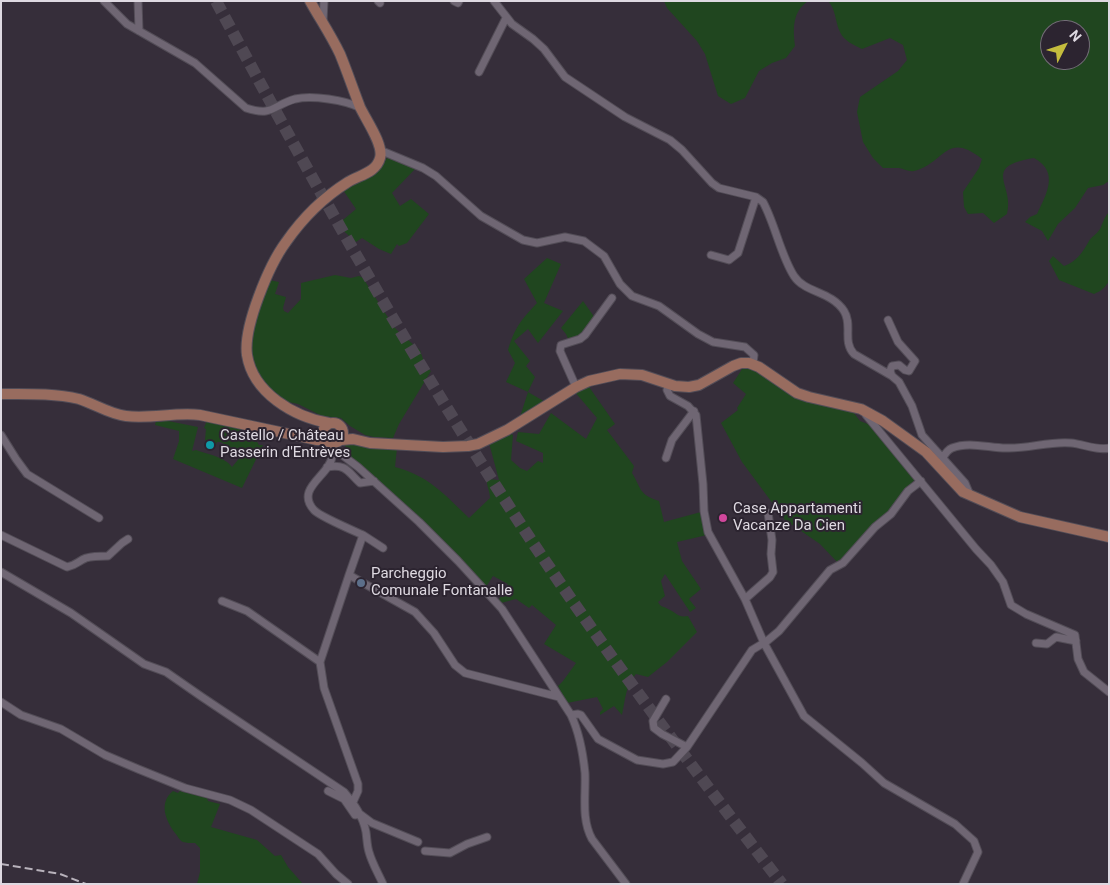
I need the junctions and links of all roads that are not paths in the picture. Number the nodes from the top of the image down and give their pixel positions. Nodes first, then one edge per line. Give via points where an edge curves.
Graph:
1 (104, 1) edge
2 (138, 1) edge
3 (310, 1) edge
4 (324, 1) edge
5 (454, 1) edge
6 (459, 1) edge
7 (494, 1) edge
8 (506, 18) junction
9 (322, 22) junction
10 (140, 31) junction
11 (479, 72) dead end
12 (361, 108) junction
13 (382, 151) junction
14 (756, 197) junction
15 (711, 255) dead end
16 (612, 298) dead end
17 (888, 320) dead end
18 (753, 363) junction
19 (892, 376) junction
20 (669, 384) junction
21 (576, 387) junction
22 (1, 394) edge
23 (861, 409) junction
24 (694, 411) junction
25 (1, 435) edge
26 (329, 436) junction
27 (359, 439) junction
28 (1109, 448) edge
29 (666, 458) dead end
30 (942, 459) junction
31 (327, 467) junction
32 (920, 481) junction
33 (374, 482) junction
34 (970, 495) junction
35 (768, 513) dead end
36 (98, 518) dead end
37 (1, 535) edge
38 (362, 535) junction
39 (1109, 536) edge
40 (128, 539) dead end
41 (383, 548) dead end
42 (1, 572) edge
43 (349, 575) junction
44 (745, 599) junction
45 (222, 602) dead end
46 (1076, 641) junction
47 (1036, 642) dead end
48 (764, 643) junction
49 (320, 662) junction
50 (1109, 692) edge
51 (559, 697) junction
52 (666, 699) dead end
53 (1, 702) edge
54 (571, 715) junction
55 (687, 747) junction
56 (328, 791) dead end
57 (353, 802) junction
58 (360, 814) junction
59 (487, 837) dead end
60 (418, 842) dead end
61 (425, 851) dead end
62 (348, 884) edge
63 (384, 884) edge
64 (626, 884) edge
65 (963, 884) edge

1 - 10 street via 127,24
2 - 10 street
3 - 9 street
4 - 9 street
5 - 6 street
7 - 8 street
8 - 11 street
8 - 14 street via 534,39 565,77 625,117 670,140 712,183 719,188
9 - 12 street via 340,54
10 - 12 street via 195,63 246,108 267,112 302,98 347,102
12 - 13 street
13 - 18 street via 436,176 481,216 523,240 536,244 566,237 584,241 604,256 620,284 632,296 659,306 713,342 745,347 754,355
13 - 26 street via 371,172 342,186 296,227 266,276 247,341 253,373 264,388 287,408 316,421
14 - 15 street via 738,253 730,260
14 - 19 street via 765,204 795,277 829,296 846,313 849,348 854,354
16 - 21 street via 585,335 561,345 560,351
17 - 19 street via 898,342 915,361 910,371 898,365 892,366
18 - 20 street via 733,366 699,385 681,388
18 - 23 street via 797,393
19 - 30 street via 912,406 922,435
20 - 21 street via 642,375 620,374
20 - 24 street via 670,396
21 - 27 street via 516,426 478,444 443,447 370,443
22 - 26 street via 40,394 79,400 125,416 200,415 308,438
23 - 32 street
23 - 34 street via 926,452 963,492
24 - 29 street via 672,440
24 - 44 street via 699,434 705,521
25 - 36 street via 27,474
26 - 27 street
26 - 27 street via 336,423
26 - 31 street via 332,457
26 - 33 street via 335,449
28 - 30 street via 1103,450 1070,442 1006,448 969,445 953,447
30 - 34 street via 965,484
31 - 33 street via 344,468 360,483
31 - 38 street via 310,488 308,500 314,512
32 - 46 street via 992,565 1003,582 1011,605 1074,635
32 - 48 street via 843,563 830,570 779,631
33 - 51 street via 419,522 502,609
34 - 39 street via 1020,517
35 - 44 street via 773,572
37 - 40 street via 67,566 94,556 108,556
38 - 41 street
38 - 43 street
42 - 57 street via 71,613 144,664 166,672 344,792
43 - 49 street
43 - 51 street via 415,612 429,626 455,665 464,672
44 - 48 street
45 - 49 street via 247,611
46 - 47 street via 1056,637 1046,644
46 - 50 street via 1078,659 1084,672
48 - 55 street via 752,650
48 - 65 street via 804,716 884,783 955,824 974,840 978,852
49 - 57 street via 324,688 358,784
51 - 54 street
52 - 55 street via 653,721 654,728
53 - 62 street via 21,715 61,729 105,755 185,788 230,800 251,810 318,854
54 - 55 street via 581,715 598,738 642,762 669,763
54 - 64 street via 577,728 585,771 588,831
56 - 58 street via 344,799 355,815
57 - 58 street
58 - 60 street via 372,823
58 - 63 street via 373,866
59 - 61 street via 450,853

